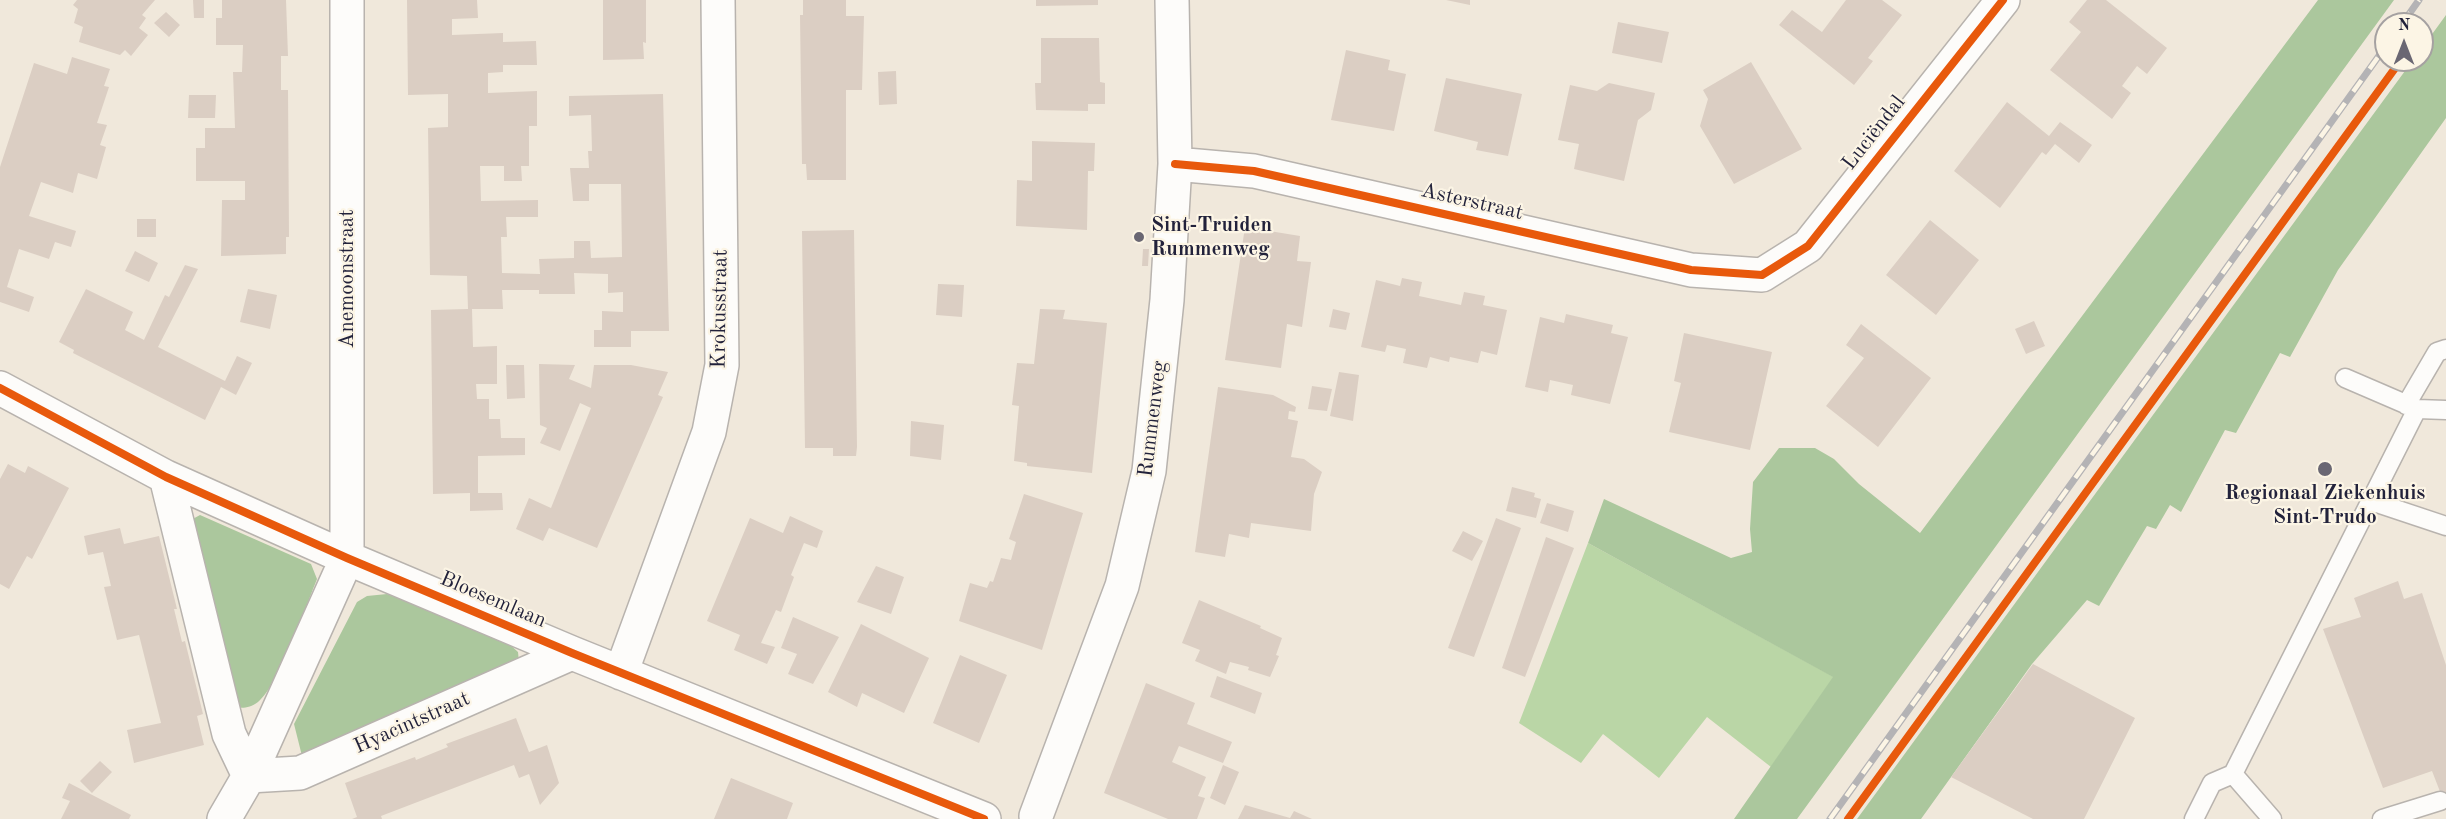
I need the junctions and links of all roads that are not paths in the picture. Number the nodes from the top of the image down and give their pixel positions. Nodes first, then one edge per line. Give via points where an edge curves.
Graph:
1 (347, 0) edge
2 (718, 0) edge
3 (1172, 0) edge
4 (2003, 0) edge
5 (1175, 164) junction
6 (1762, 275) joint
7 (2446, 349) edge
8 (2345, 378) dead end
9 (0, 388) edge
10 (2411, 407) junction
11 (2446, 410) edge
12 (166, 477) junction
13 (2371, 501) junction
14 (2446, 526) edge
15 (347, 558) junction
16 (572, 653) junction
17 (621, 673) junction
18 (2233, 774) junction
19 (249, 776) junction
20 (2440, 801) dead end
21 (1030, 818) edge
22 (224, 819) edge
23 (984, 819) edge
24 (2194, 819) edge
25 (2272, 819) edge
26 (2382, 819) edge

1 - 15 street, Anemoonstraat
2 - 17 street, Krokusstraat via 722,365 709,432
3 - 5 street, Rummenweg
4 - 6 street, Luciëndal via 1808,246
5 - 6 street, Asterstraat via 1254,171 1691,270
5 - 21 street, Rummenweg via 1167,300 1149,471 1122,586
7 - 10 lane via 2437,352
8 - 10 lane
9 - 12 street, Bloesemlaan
10 - 11 lane
10 - 13 lane
12 - 15 street, Bloesemlaan
12 - 19 street via 229,734
13 - 14 lane
13 - 18 lane
15 - 16 street, Bloesemlaan
15 - 19 street
16 - 17 street, Bloesemlaan
16 - 19 street, Hyacintstraat via 300,773
17 - 23 street, Bloesemlaan
18 - 24 lane via 2212,783
18 - 25 lane
19 - 22 street
20 - 26 lane

